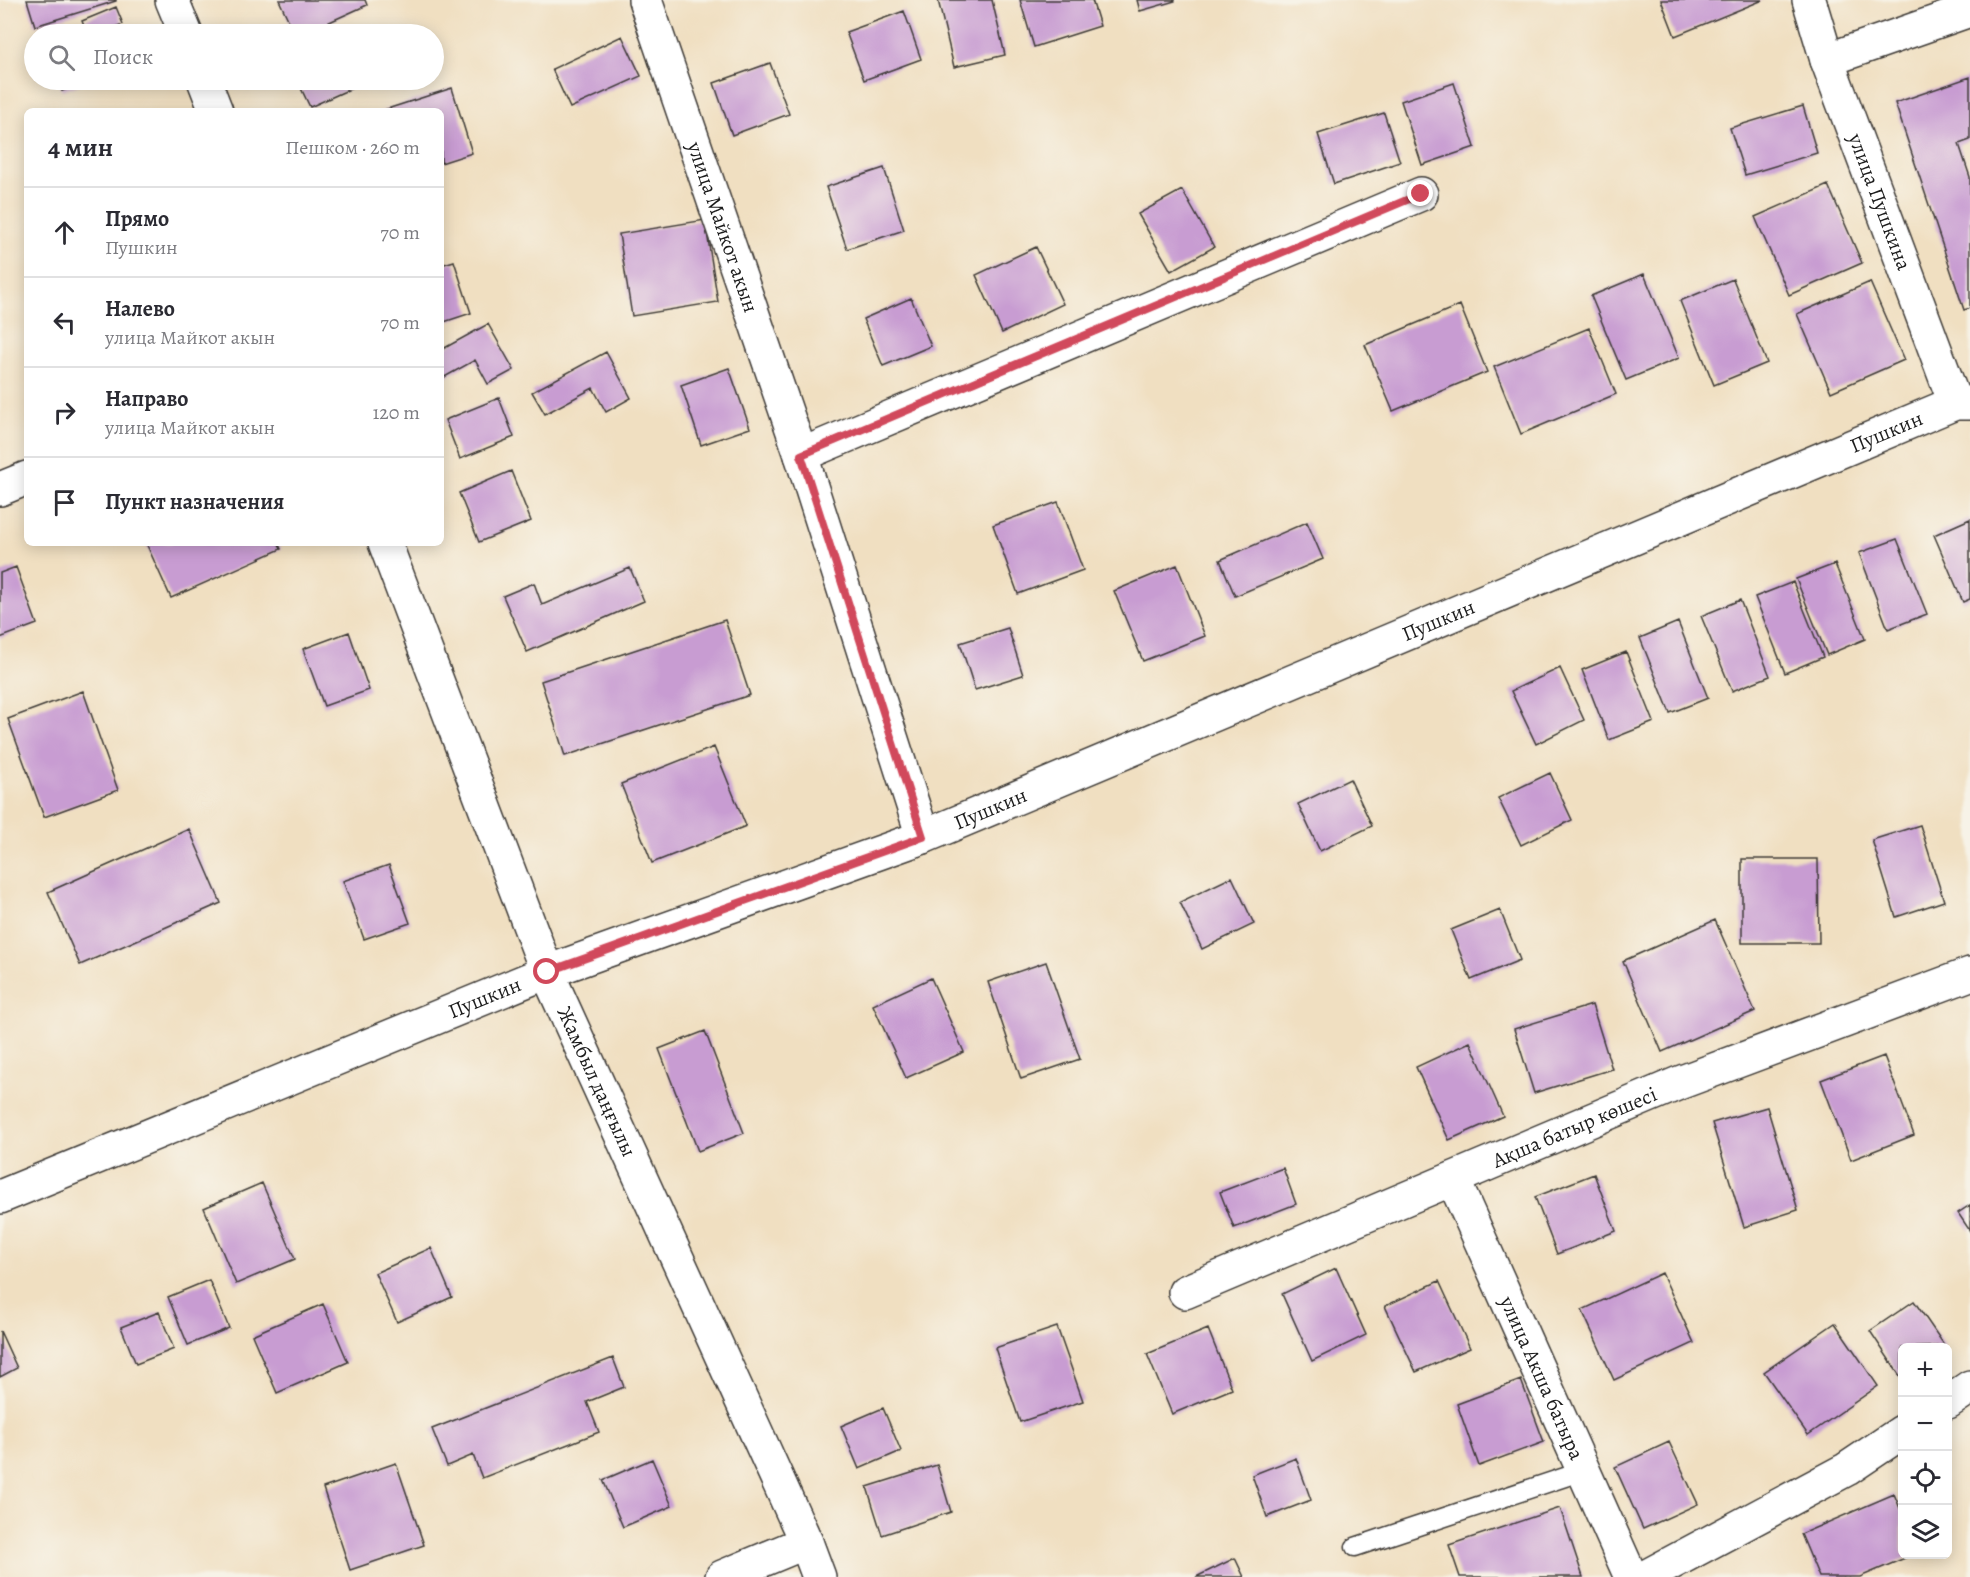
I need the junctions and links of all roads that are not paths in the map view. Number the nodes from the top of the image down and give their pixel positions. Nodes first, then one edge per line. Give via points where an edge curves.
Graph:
1 (172, 0) edge
2 (645, 0) edge
3 (1809, 0) edge
4 (1970, 10) edge
5 (182, 24) edge
6 (1827, 60) junction
7 (208, 90) edge
8 (215, 108) edge
9 (1421, 194) dead end
10 (1963, 403) edge
11 (801, 455) junction
12 (24, 479) edge
13 (0, 489) edge
14 (386, 546) edge
15 (923, 837) junction
16 (547, 972) junction
17 (1970, 974) edge
18 (1453, 1179) junction
19 (0, 1197) edge
20 (1185, 1292) dead end
21 (1970, 1387) edge
22 (1952, 1399) edge
23 (1898, 1435) edge
24 (1583, 1471) junction
25 (806, 1542) junction
26 (1355, 1547) dead end
27 (722, 1577) edge
28 (819, 1577) edge
29 (1631, 1577) edge
30 (1645, 1577) edge

1 - 5 street
2 - 11 street, улица Майкот акын
3 - 6 street, улица Пушкина
4 - 6 street
6 - 10 street, улица Пушкина
7 - 8 street
9 - 11 street
10 - 15 street, Пушкин
11 - 15 street, улица Майкот акын
12 - 13 street
14 - 16 street, Жамбыл даңғылы
15 - 16 street, Пушкин
16 - 19 street, Пушкин
16 - 25 street, Жамбыл даңғылы
17 - 18 street, Ақша батыр көшесі via 1679,1083
18 - 20 street, Ақша батыр көшесі
18 - 24 street, улица Акша батыра
21 - 22 street
23 - 30 street via 1847,1469
24 - 26 lane
24 - 29 street, улица Акша батыра
25 - 27 street
25 - 28 street, Жамбыл даңғылы

